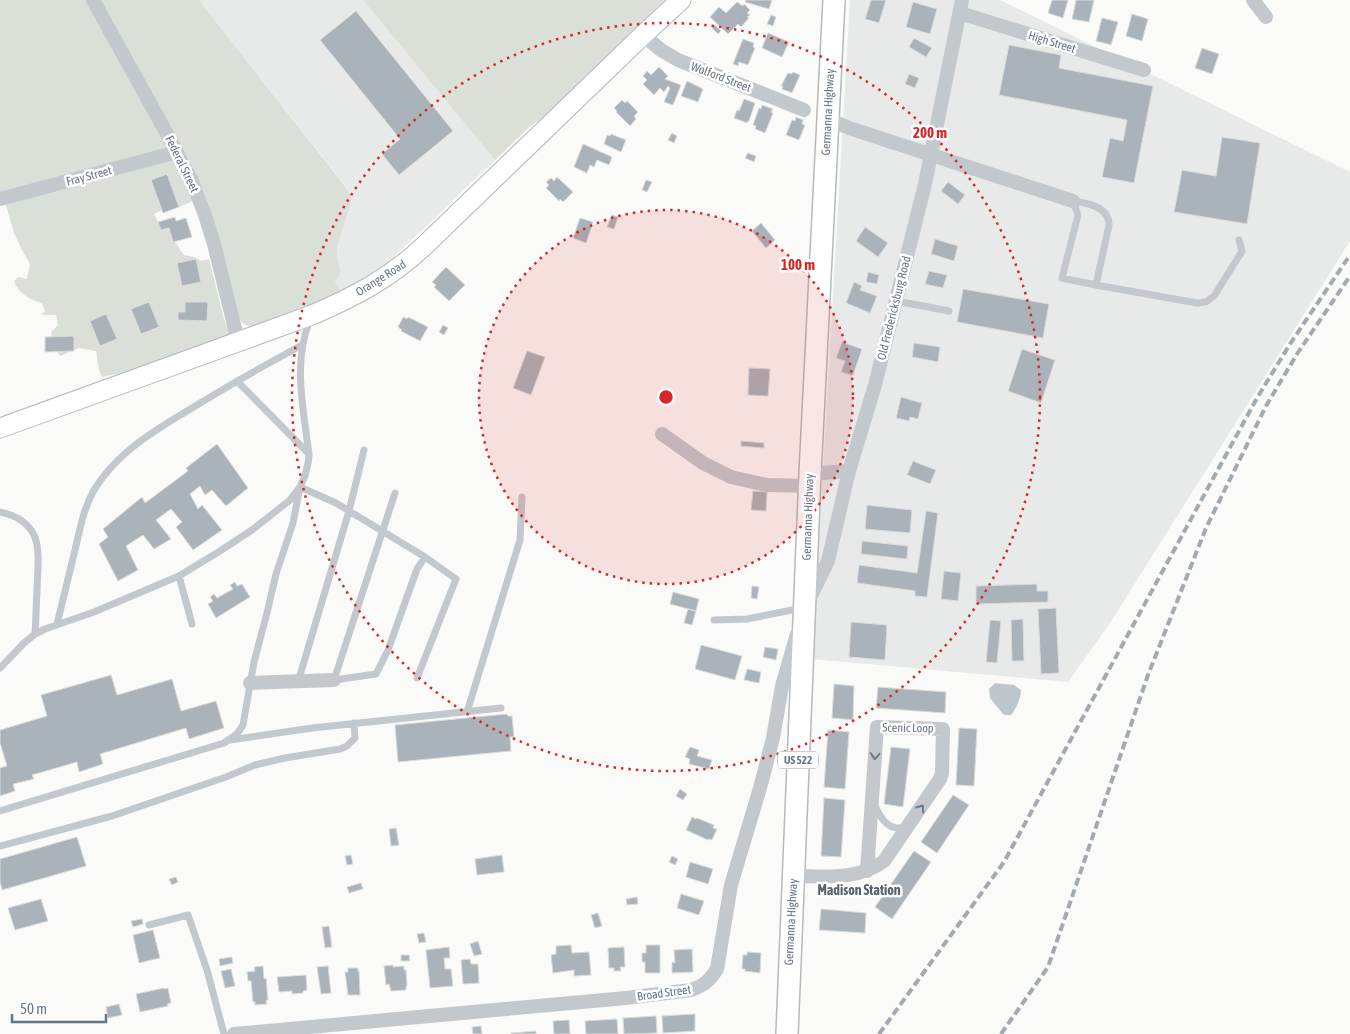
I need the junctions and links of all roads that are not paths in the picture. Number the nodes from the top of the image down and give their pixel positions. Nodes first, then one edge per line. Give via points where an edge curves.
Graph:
1 (93, 0) edge
2 (681, 0) edge
3 (834, 0) edge
4 (1253, 0) edge
5 (961, 7) edge
6 (1266, 17) dead end
7 (643, 35) junction
8 (1144, 70) dead end
9 (804, 110) dead end
10 (827, 119) junction
11 (177, 152) junction
12 (931, 155) junction
13 (0, 199) edge
14 (1073, 201) junction
15 (1239, 240) dead end
16 (1096, 285) junction
17 (896, 301) junction
18 (949, 311) dead end
19 (312, 315) junction
20 (238, 341) junction
21 (302, 345) junction
22 (236, 380) junction
23 (0, 428) edge
24 (662, 434) dead end
25 (364, 450) dead end
26 (309, 455) junction
27 (849, 471) junction
28 (809, 480) junction
29 (300, 487) junction
30 (396, 493) dead end
31 (522, 496) dead end
32 (349, 511) junction
33 (0, 512) edge
34 (384, 531) junction
35 (425, 557) junction
36 (179, 576) junction
37 (804, 609) junction
38 (714, 620) dead end
39 (57, 624) junction
40 (192, 624) dead end
41 (35, 634) junction
42 (0, 668) edge
43 (417, 678) dead end
44 (334, 680) junction
45 (298, 682) junction
46 (250, 684) junction
47 (501, 708) dead end
48 (467, 712) junction
49 (354, 723) junction
50 (230, 740) junction
51 (872, 799) junction
52 (0, 811) edge
53 (908, 826) junction
54 (0, 846) edge
55 (867, 870) junction
56 (793, 876) junction
57 (149, 925) dead end
58 (224, 1034) edge
59 (234, 1034) edge
60 (787, 1034) edge

1 - 11 street, Federal Street
2 - 7 main road, Orange Road
3 - 10 main road, Germanna Highway / US 522
4 - 6 street
5 - 8 street, High Street
5 - 12 street, Old Fredericksburg Road
7 - 9 street, Wolford Street via 678,60
7 - 19 main road, Orange Road via 404,264 370,287
10 - 12 street
10 - 28 main road, Germanna Highway / US 522
11 - 13 street, Fray Street
11 - 20 street, Federal Street via 205,215
12 - 14 street
12 - 17 street, Old Fredericksburg Road
14 - 16 lane via 1101,209 1109,221
14 - 16 lane via 1078,215 1062,278
15 - 16 lane via 1241,254 1214,296 1206,302
17 - 18 lane
17 - 27 street, Old Fredericksburg Road
19 - 20 main road, Orange Road
19 - 21 lane
20 - 23 main road, Orange Road
21 - 22 lane
21 - 26 lane via 300,373
22 - 26 lane
22 - 39 lane via 142,440 103,478 84,513
24 - 28 street via 731,478 767,484
25 - 32 lane
26 - 29 lane
27 - 28 street
27 - 37 street, Old Fredericksburg Road via 828,561
28 - 37 main road, Germanna Highway / US 522
29 - 32 lane
29 - 36 lane via 290,500 252,530
29 - 46 lane
30 - 34 lane
31 - 48 lane via 520,540
32 - 34 lane
32 - 45 lane
33 - 41 lane via 19,518 34,535 38,572
34 - 35 lane
34 - 44 lane
35 - 43 lane via 456,579
35 - 44 lane via 376,674
36 - 39 lane
36 - 40 lane
37 - 38 lane via 747,619
37 - 56 main road, Germanna Highway / US 522
37 - 59 street, Broad Street via 782,686 760,788 731,884 717,969 710,980 691,990 626,998
39 - 41 lane
41 - 42 lane
44 - 45 street
45 - 46 street
46 - 50 lane via 243,725
47 - 48 lane
48 - 49 lane
49 - 50 lane
49 - 54 lane via 354,738 340,749 255,765 112,816
50 - 52 lane
51 - 53 lane via 887,824 896,829
53 -> 51 street, Scenic Loop via 942,776 943,729 877,727
51 - 55 street, Scenic Loop
53 - 55 street, Scenic Loop via 884,861
55 - 56 street, Scenic Loop via 852,875
56 - 60 main road, Germanna Highway / US 522
57 - 58 lane via 188,915

